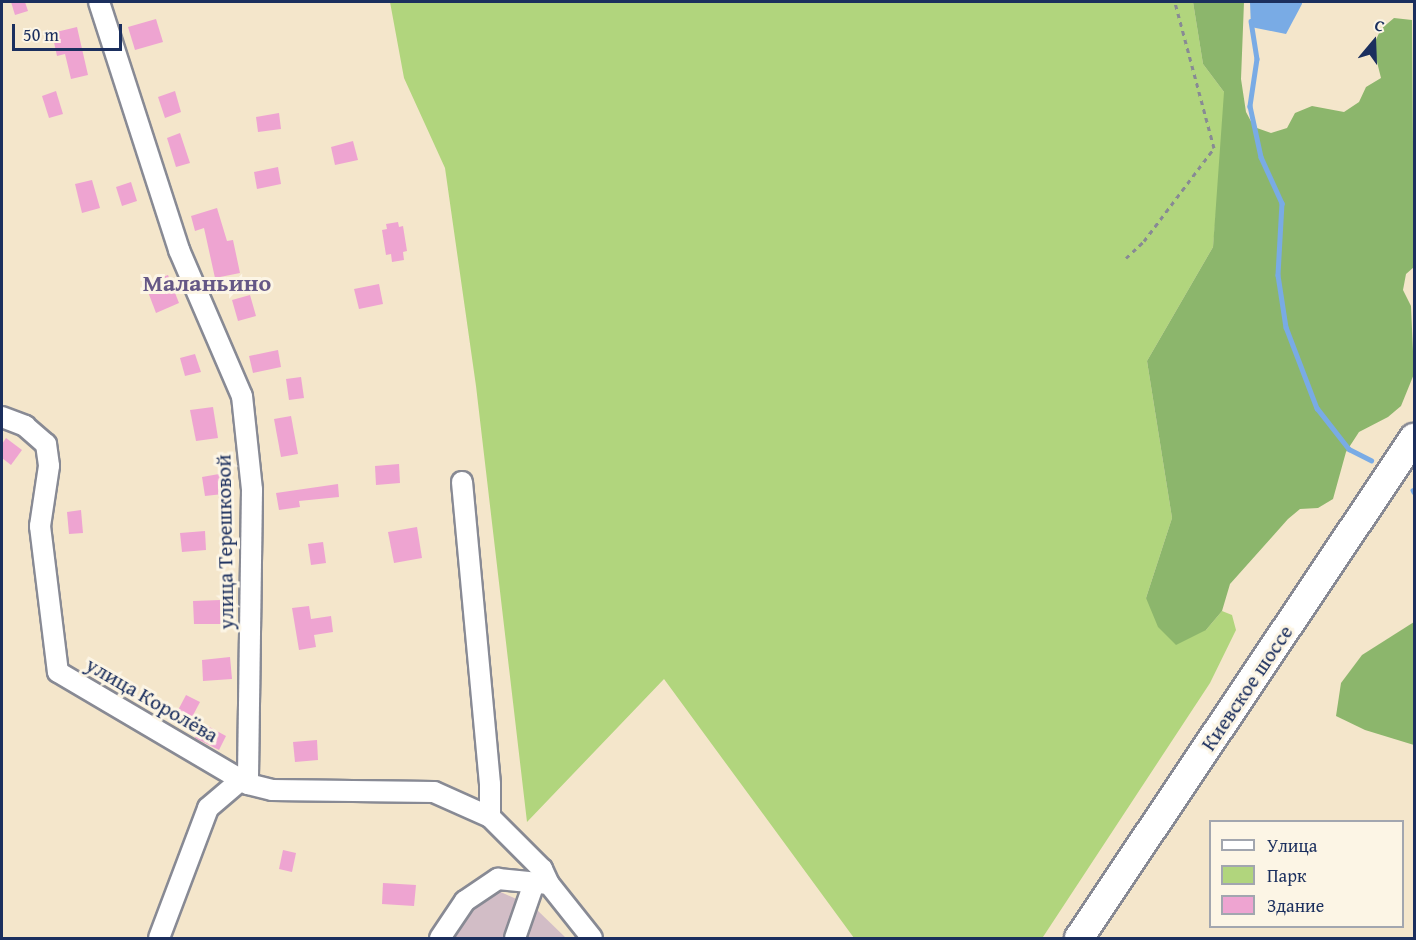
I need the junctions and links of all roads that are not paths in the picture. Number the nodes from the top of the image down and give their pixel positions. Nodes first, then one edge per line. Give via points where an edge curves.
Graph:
1 (99, 2) edge
2 (2, 417) edge
3 (1414, 438) edge
4 (462, 482) dead end
5 (244, 782) junction
6 (490, 817) junction
7 (541, 883) junction
8 (159, 939) edge
9 (440, 939) edge
10 (515, 939) edge
11 (592, 939) edge
12 (1078, 939) edge

1 - 5 street, улица Терешковой via 179,250 242,396 252,489
2 - 5 street, улица Королёва via 25,426 46,444 49,466 40,526 57,672
3 - 12 highway, Киевское шоссе
4 - 6 street
5 - 6 street via 272,790 434,792
5 - 8 street via 208,808
6 - 7 street via 542,869
7 - 9 street via 498,879 465,901
7 - 10 street
7 - 11 street

